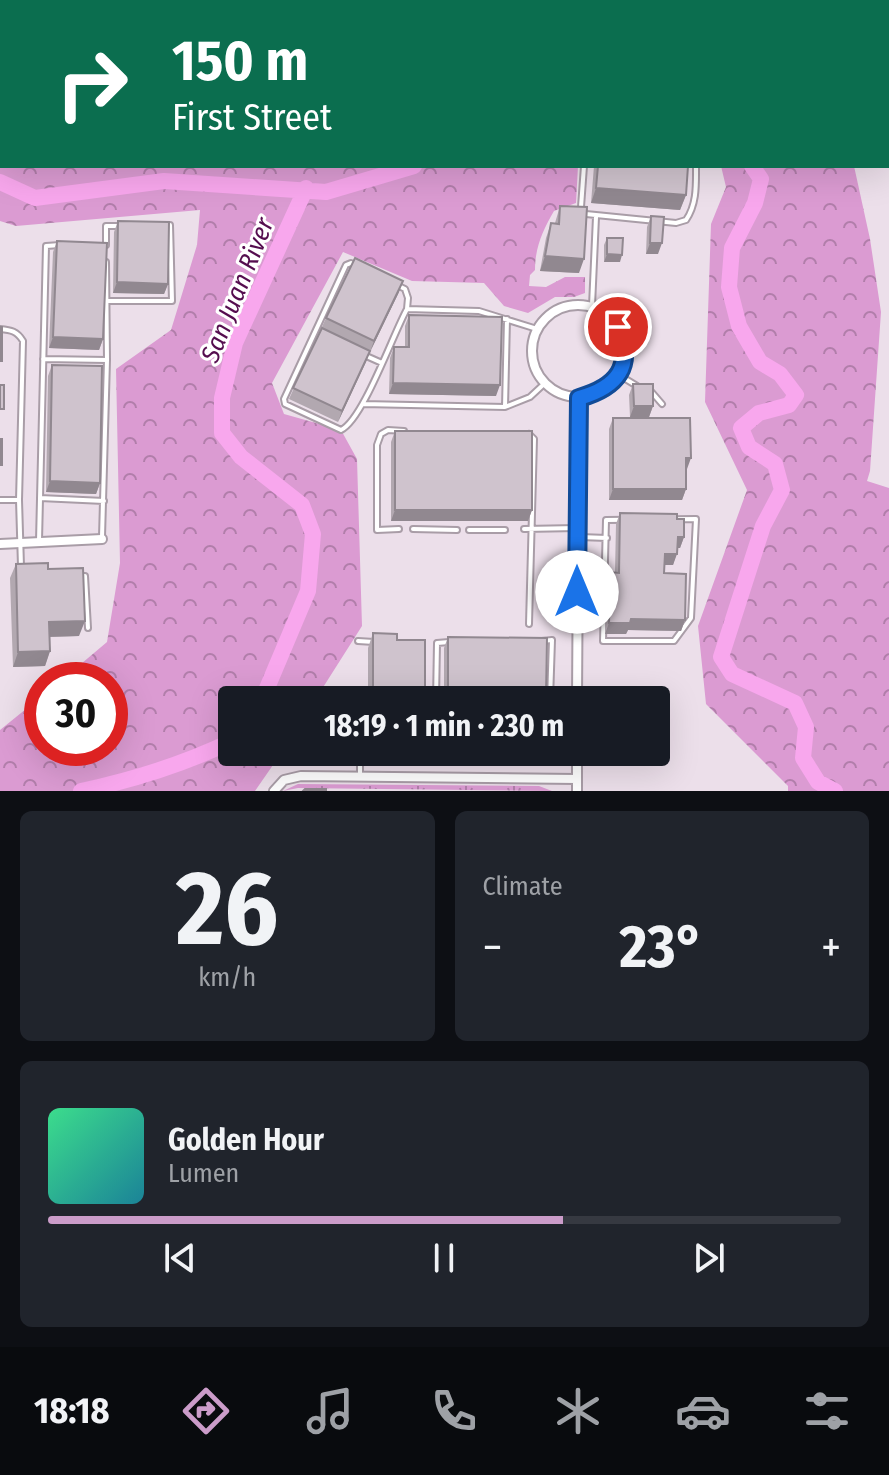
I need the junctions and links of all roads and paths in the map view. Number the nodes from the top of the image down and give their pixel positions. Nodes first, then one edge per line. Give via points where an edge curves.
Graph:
1 (584, 168) edge
2 (696, 168) edge
3 (596, 217) junction
4 (132, 225) edge
5 (158, 225) edge
6 (61, 245) edge
7 (106, 301) junction
8 (592, 306) junction
9 (407, 309) junction
10 (507, 319) junction
11 (0, 329) edge
12 (537, 329) junction
13 (315, 332) junction
14 (328, 338) edge
15 (355, 350) edge
16 (43, 359) junction
17 (107, 360) junction
18 (382, 363) junction
19 (619, 375) junction
20 (544, 384) junction
21 (579, 398) junction
22 (363, 404) junction
23 (662, 404) dead end
24 (505, 407) junction
25 (404, 431) edge
26 (515, 434) edge
27 (40, 498) junction
28 (0, 500) edge
29 (19, 500) junction
30 (104, 501) junction
31 (399, 529) dead end
32 (413, 529) dead end
33 (524, 529) dead end
34 (457, 530) dead end
35 (469, 530) dead end
36 (505, 530) dead end
37 (533, 530) junction
38 (577, 533) junction
39 (607, 538) junction
40 (102, 539) joint
41 (39, 541) junction
42 (20, 542) junction
43 (0, 544) edge
44 (22, 573) edge
45 (75, 576) edge
46 (529, 624) dead end
47 (88, 628) edge
48 (358, 641) dead end
49 (538, 641) edge
50 (384, 642) edge
51 (451, 642) edge
52 (436, 686) edge
53 (550, 686) edge
54 (577, 686) edge
55 (360, 766) edge
56 (577, 766) edge
57 (360, 776) junction
58 (577, 779) junction
59 (274, 791) edge
60 (577, 791) edge

1 - 3 lane via 581,207
2 - 3 lane via 696,191 686,220
3 - 8 lane
4 - 7 lane via 106,226
5 - 7 lane via 170,225 172,301
6 - 16 lane via 46,246
7 - 17 lane
8 - 12 street via 571,305 551,313
8 - 19 street via 607,314 621,334 625,359
9 - 10 lane via 479,311
9 - 13 lane via 405,289 351,263
9 - 18 lane
10 - 12 lane
10 - 24 lane
11 - 29 lane via 11,330 23,341
12 - 20 street via 531,347
13 - 14 lane
13 - 22 lane via 285,404 341,430
15 - 18 lane
16 - 17 lane
16 - 27 lane
17 - 30 lane
18 - 22 lane
19 - 21 street via 602,392
19 - 23 lane via 647,388
20 - 21 street via 560,395
20 - 24 lane via 530,397
21 - 38 street
22 - 24 lane
25 - 31 lane via 388,430 377,445 377,530
26 - 37 lane via 531,434 534,439
27 - 30 lane
27 - 41 lane
28 - 29 lane
29 - 42 lane
30 - 40 lane
32 - 34 lane
33 - 37 lane
35 - 36 lane
37 - 38 lane
37 - 46 lane
38 - 39 lane
38 - 54 street
39 - 39 lane via 606,520 696,519 691,618 674,641 603,641
40 - 41 street
41 - 42 street
42 - 43 street
42 - 44 lane
45 - 47 lane via 85,576
48 - 50 lane
49 - 53 lane via 552,640
51 - 52 lane via 437,643
55 - 57 lane
56 - 58 street
57 - 58 street
57 - 59 street via 294,777
58 - 60 street

